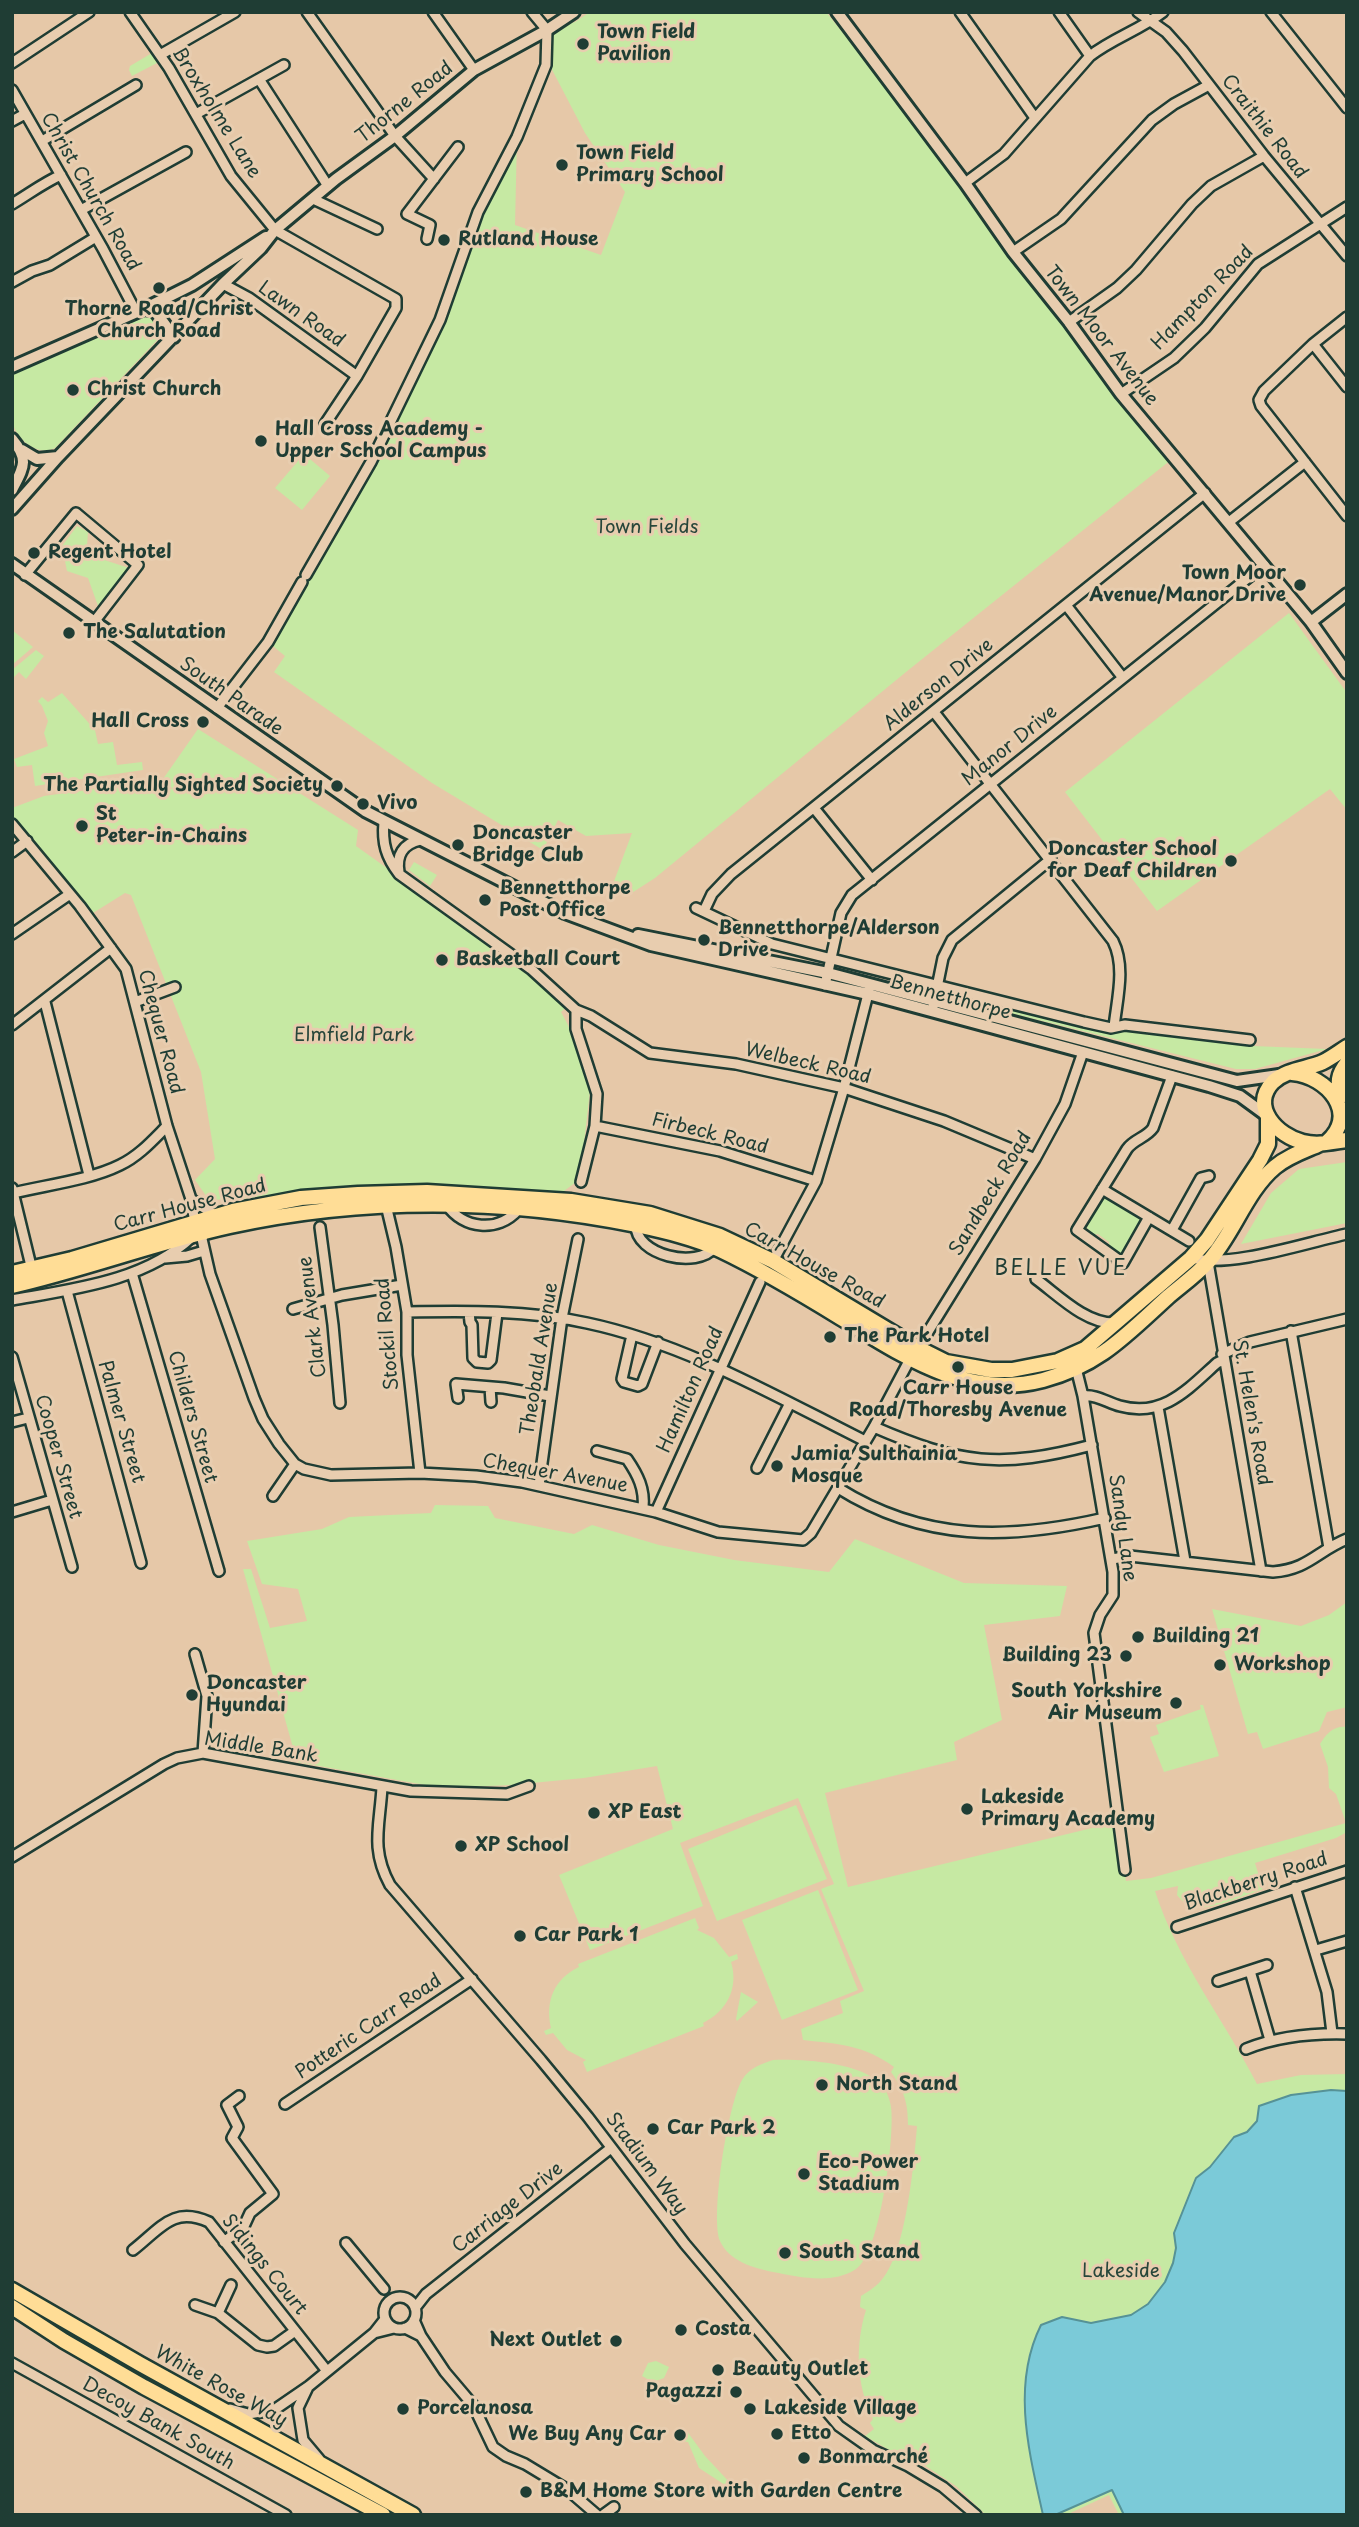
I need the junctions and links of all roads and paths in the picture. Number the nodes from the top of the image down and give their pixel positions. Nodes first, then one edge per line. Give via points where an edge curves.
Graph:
1 (89, 12) edge
2 (130, 12) edge
3 (235, 12) edge
4 (307, 12) edge
5 (433, 12) edge
6 (532, 12) edge
7 (574, 12) edge
8 (837, 12) edge
9 (960, 12) edge
10 (1059, 12) edge
11 (1138, 12) edge
12 (1163, 12) edge
13 (1271, 12) edge
14 (1151, 22) junction
15 (547, 30) junction
16 (160, 55) junction
17 (1090, 56) junction
18 (12, 63) edge
19 (284, 65) dead end
20 (474, 70) junction
21 (259, 79) junction
22 (136, 85) dead end
23 (1209, 85) junction
24 (12, 90) edge
25 (1347, 108) edge
26 (25, 114) junction
27 (195, 114) junction
28 (1035, 118) junction
29 (12, 121) edge
30 (395, 136) junction
31 (42, 141) junction
32 (458, 147) dead end
33 (186, 152) dead end
34 (1264, 156) junction
35 (61, 175) junction
36 (434, 179) junction
37 (965, 183) junction
38 (328, 186) junction
39 (313, 199) junction
40 (12, 204) edge
41 (1347, 207) edge
42 (81, 210) junction
43 (1321, 225) junction
44 (377, 229) dead end
45 (272, 233) junction
46 (96, 237) junction
47 (427, 239) dead end
48 (1013, 252) junction
49 (1347, 256) edge
50 (12, 282) edge
51 (223, 284) junction
52 (140, 311) junction
53 (1347, 317) edge
54 (1069, 322) junction
55 (174, 337) junction
56 (1313, 344) junction
57 (12, 367) edge
58 (357, 376) junction
59 (1347, 387) edge
60 (1121, 394) junction
61 (325, 424) dead end
62 (12, 439) edge
63 (21, 449) junction
64 (58, 457) junction
65 (1305, 462) junction
66 (12, 491) edge
67 (1205, 493) junction
68 (12, 509) edge
69 (1347, 516) edge
70 (1228, 522) junction
71 (1264, 565) junction
72 (12, 566) edge
73 (26, 575) junction
74 (1347, 594) edge
75 (1066, 605) junction
76 (94, 622) junction
77 (1311, 622) junction
78 (1347, 673) edge
79 (1123, 678) junction
80 (217, 708) junction
81 (934, 712) junction
82 (990, 785) junction
83 (814, 808) junction
84 (384, 822) junction
85 (12, 824) edge
86 (420, 840) junction
87 (27, 841) junction
88 (12, 852) edge
89 (1051, 859) junction
90 (400, 874) junction
91 (872, 880) junction
92 (70, 894) junction
93 (700, 909) joint
94 (618, 932) junction
95 (12, 934) edge
96 (772, 944) junction
97 (111, 948) junction
98 (832, 958) junction
99 (767, 959) junction
100 (828, 973) junction
101 (825, 985) junction
102 (937, 985) junction
103 (175, 987) dead end
104 (870, 990) junction
105 (45, 1002) junction
106 (135, 1002) junction
107 (933, 1006) junction
108 (576, 1010) junction
109 (12, 1025) edge
110 (1114, 1027) junction
111 (1250, 1040) dead end
112 (1347, 1047) edge
113 (1083, 1052) junction
114 (1347, 1063) edge
115 (1285, 1074) junction
116 (1172, 1076) junction
117 (844, 1088) junction
118 (1344, 1103) edge
119 (1267, 1117) junction
120 (167, 1126) junction
121 (594, 1126) junction
122 (1347, 1140) edge
123 (1323, 1144) junction
124 (1347, 1150) edge
125 (1034, 1159) junction
126 (1278, 1164) junction
127 (89, 1175) junction
128 (1209, 1176) dead end
129 (816, 1181) junction
130 (581, 1182) dead end
131 (1102, 1189) junction
132 (13, 1191) edge
133 (191, 1199) junction
134 (384, 1199) junction
135 (217, 1216) junction
136 (1149, 1217) junction
137 (636, 1225) junction
138 (320, 1227) dead end
139 (198, 1230) junction
140 (1171, 1230) junction
141 (1347, 1234) edge
142 (578, 1239) dead end
143 (1189, 1241) dead end
144 (1241, 1244) dead end
145 (715, 1247) junction
146 (204, 1251) junction
147 (1242, 1257) junction
148 (162, 1258) junction
149 (1191, 1258) junction
150 (773, 1261) junction
151 (1208, 1262) junction
152 (32, 1270) junction
153 (12, 1273) edge
154 (132, 1273) junction
155 (1036, 1279) dead end
156 (760, 1282) dead end
157 (402, 1285) junction
158 (12, 1286) edge
159 (67, 1291) junction
160 (12, 1300) edge
161 (329, 1300) junction
162 (292, 1309) dead end
163 (407, 1312) junction
164 (469, 1312) junction
165 (497, 1312) junction
166 (562, 1318) junction
167 (1347, 1319) edge
168 (1098, 1321) junction
169 (1118, 1323) junction
170 (1291, 1331) junction
171 (632, 1335) junction
172 (1098, 1339) junction
173 (658, 1342) junction
174 (914, 1353) junction
175 (12, 1357) edge
176 (1223, 1357) junction
177 (1075, 1362) junction
178 (720, 1368) junction
179 (490, 1387) junction
180 (551, 1396) junction
181 (1083, 1396) junction
182 (458, 1398) dead end
183 (491, 1402) dead end
184 (340, 1403) dead end
185 (790, 1403) junction
186 (1158, 1407) junction
187 (28, 1418) junction
188 (12, 1422) edge
189 (874, 1427) junction
190 (865, 1441) junction
191 (1092, 1445) junction
192 (597, 1451) dead end
193 (295, 1464) junction
194 (757, 1468) dead end
195 (420, 1473) junction
196 (539, 1485) junction
197 (838, 1488) junction
198 (273, 1496) dead end
199 (52, 1500) junction
200 (643, 1508) junction
201 (656, 1511) junction
202 (12, 1512) edge
203 (1105, 1518) junction
204 (806, 1538) joint
205 (1347, 1539) edge
206 (1329, 1548) junction
207 (1112, 1559) junction
208 (1185, 1561) junction
209 (141, 1563) dead end
210 (72, 1567) dead end
211 (1261, 1570) junction
212 (219, 1571) dead end
213 (195, 1654) dead end
214 (202, 1753) junction
215 (529, 1786) dead end
216 (382, 1787) junction
217 (12, 1857) edge
218 (1125, 1870) dead end
219 (1347, 1871) edge
220 (1295, 1887) junction
221 (1177, 1927) dead end
222 (1347, 1941) edge
223 (1316, 1950) junction
224 (1267, 1965) dead end
225 (1250, 1971) junction
226 (472, 1979) junction
227 (1218, 1982) dead end
228 (1332, 2034) junction
229 (1347, 2034) edge
230 (1270, 2040) junction
231 (1246, 2049) dead end
232 (239, 2096) dead end
233 (285, 2104) dead end
234 (611, 2148) junction
235 (225, 2242) junction
236 (345, 2243) dead end
237 (133, 2250) dead end
238 (230, 2285) dead end
239 (384, 2289) junction
240 (12, 2290) edge
241 (426, 2294) junction
242 (397, 2297) junction
243 (408, 2298) junction
244 (387, 2302) junction
245 (195, 2305) dead end
246 (12, 2307) edge
247 (415, 2308) junction
248 (218, 2313) junction
249 (385, 2319) junction
250 (414, 2320) junction
251 (394, 2328) junction
252 (405, 2328) junction
253 (295, 2331) junction
254 (374, 2333) junction
255 (421, 2336) junction
256 (12, 2363) edge
257 (327, 2371) junction
258 (309, 2386) junction
259 (215, 2405) junction
260 (327, 2467) junction
261 (614, 2507) dead end
262 (973, 2512) edge
263 (286, 2515) edge
264 (383, 2515) edge
265 (413, 2515) edge
266 (597, 2515) edge
267 (603, 2515) edge

1 - 18 street
2 - 16 street, Broxholme Lane
3 - 16 street
4 - 30 street
5 - 20 street
6 - 15 street
7 - 15 street, Thorne Road
8 - 37 street, Town Moor Avenue
9 - 28 street
10 - 17 street
11 - 14 street, Craithie Road
12 - 14 street
13 - 25 street
14 - 17 street
14 - 23 street, Craithie Road via 1175,42
15 - 20 street, Thorne Road
15 - 80 street via 546,65 517,137 478,212 440,320 371,462 268,642
16 - 27 street, Broxholme Lane
17 - 28 street
19 - 21 street
20 - 30 street, Thorne Road
21 - 27 street
21 - 38 street
22 - 31 street
23 - 34 street, Craithie Road
23 - 48 street via 1153,120 1061,219
24 - 26 street, Christ Church Road
26 - 29 street
26 - 31 street, Christ Church Road
27 - 45 street, Broxholme Lane
28 - 37 street via 1004,153
30 - 36 street
30 - 38 street, Thorne Road
31 - 35 street, Christ Church Road
32 - 36 street
33 - 42 street
34 - 43 street, Craithie Road
34 - 54 street via 1211,186 1136,270
35 - 40 street
35 - 42 street, Christ Church Road
36 - 47 street via 407,214 430,225
37 - 48 street, Town Moor Avenue
38 - 39 street, Thorne Road
39 - 44 street
39 - 45 street, Thorne Road
41 - 43 street, Hampton Road
42 - 46 street, Christ Church Road
43 - 49 street, Craithie Road
43 - 60 street, Hampton Road via 1258,264 1183,349
45 - 51 street, Thorne Road
45 - 52 street, Thorne Road via 213,274
45 - 58 street via 396,299 396,308
46 - 50 street
46 - 52 street, Christ Church Road
48 - 54 street, Town Moor Avenue
51 - 55 street, Thorne Road
51 - 58 street, Lawn Road
52 - 55 street via 155,311
52 - 57 street, Thorne Road
53 - 56 street
54 - 60 street, Town Moor Avenue
55 - 64 street, Thorne Road
56 - 59 street
56 - 65 street via 1259,400
58 - 61 street
60 - 67 street, Town Moor Avenue
62 - 63 street
63 - 64 street via 37,459
63 - 66 street via 24,459
64 - 68 street, Thorne Road
65 - 69 street
65 - 70 street
67 - 70 street, Town Moor Avenue
67 - 75 street, Alderson Drive
70 - 71 street, Town Moor Avenue
71 - 77 street, Town Moor Avenue
71 - 79 street, Manor Drive
72 - 73 street, South Parade
73 - 76 street, South Parade
73 - 76 street via 76,513 138,565
74 - 77 street
75 - 79 street
75 - 81 street, Alderson Drive
76 - 80 street, South Parade
77 - 78 street, Town Moor Avenue
79 - 82 street, Manor Drive
80 - 84 street, South Parade
81 - 82 street
81 - 83 street, Alderson Drive
82 - 89 street
82 - 91 street, Manor Drive
83 - 91 street
83 - 93 street, Alderson Drive via 722,882
84 - 86 street, Bennetthorpe
84 - 90 street via 388,857
85 - 87 street, Chequer Road
86 - 90 street via 403,849
86 - 94 street, Bennetthorpe via 565,913
87 - 88 street
87 - 92 street, Chequer Road
89 - 102 street via 952,940
89 - 110 street via 1119,954
90 - 108 street, Welbeck Road via 531,969
91 - 98 street, Manor Drive via 852,895 841,913
92 - 95 street
92 - 97 street, Chequer Road
93 - 96 street, Bennetthorpe
94 - 99 street, Bennetthorpe
94 - 101 street, Bennetthorpe via 651,945
96 - 98 street, Bennetthorpe
96 - 99 street
97 - 105 street
97 - 106 street, Chequer Road via 125,969
98 - 100 street, Manor Drive
98 - 102 street, Bennetthorpe
99 - 100 street, Bennetthorpe
100 - 101 street, Manor Drive
100 - 104 street, Bennetthorpe
101 - 104 street, Bennetthorpe
102 - 107 street
102 - 110 street, Bennetthorpe
103 - 106 street
104 - 107 street, Bennetthorpe
104 - 117 street
105 - 109 street
105 - 127 street
106 - 120 street, Chequer Road
107 - 113 street, Bennetthorpe
107 - 115 street, Bennetthorpe via 1237,1081
108 - 117 street, Welbeck Road via 650,1053 736,1064
108 - 121 street via 576,1029 597,1094
110 - 111 street, Bennetthorpe via 1125,1024
112 - 115 highway via 1322,1062
113 - 116 street, Bennetthorpe
113 - 125 street, Sandbeck Road via 1065,1104
114 - 118 highway via 1338,1080
115 - 118 highway via 1319,1080 1332,1087
115 - 119 highway via 1266,1094
116 - 119 street, Bennetthorpe via 1240,1096
116 - 131 street via 1150,1133 1131,1143
117 - 125 street, Welbeck Road via 944,1121
117 - 129 street
118 - 123 highway via 1344,1122
119 - 123 highway via 1291,1138
119 - 149 highway, Carr House Road via 1268,1144 1260,1160
120 - 127 street via 131,1158
120 - 133 street, Chequer Road
121 - 129 street, Firbeck Road via 720,1151
121 - 130 street
122 - 123 highway
123 - 126 highway, Carr House Road
124 - 126 highway
125 - 174 street, Sandbeck Road
126 - 151 highway, Carr House Road
127 - 132 street
128 - 140 street via 1201,1178
129 - 150 street
131 - 136 street
131 - 136 street via 1077,1230 1123,1263
132 - 152 street
133 - 135 street
133 - 139 street, Chequer Road
134 - 135 highway, Carr House Road via 301,1198
134 - 137 highway, Carr House Road
134 - 139 highway, Carr House Road
134 - 150 highway, Carr House Road via 481,1194 614,1206 708,1232
134 - 157 street, Stockil Road
135 - 139 highway, Carr House Road
136 - 140 street
137 - 145 highway, Carr House Road
137 - 145 street, Carr House Road via 639,1237 667,1257 693,1258 710,1254
138 - 161 street, Clark Avenue
139 - 146 street
139 - 148 street
139 - 152 highway, Carr House Road
139 - 158 highway, Carr House Road
140 - 143 street
141 - 147 street
142 - 166 street, Theobald Avenue
144 - 147 street
145 - 174 highway, Carr House Road
146 - 148 street
146 - 193 street via 259,1409
147 - 151 street
148 - 154 street
149 - 151 street
149 - 169 highway, Carr House Road
150 - 174 highway, Carr House Road
151 - 176 street, St. Helen's Road
151 - 177 highway, Carr House Road via 1115,1346 1094,1360
152 - 153 highway, Carr House Road
154 - 159 street
154 - 212 street, Childers Street
155 - 168 street via 1073,1309
156 - 178 street, Hamilton Road
157 - 161 street
157 - 163 street, Stockil Road
159 - 160 street
159 - 209 street, Palmer Street
161 - 162 street
161 - 184 street, Clark Avenue
163 - 164 street
163 - 195 street, Stockil Road
164 - 165 street
164 - 165 street via 474,1358 488,1363
165 - 166 street
166 - 171 street
166 - 180 street, Theobald Avenue
167 - 170 street
168 - 169 street
168 - 172 street
169 - 172 highway, Carr House Road
170 - 176 street via 1250,1342
170 - 206 street
171 - 173 street
171 - 173 street via 622,1379 638,1386
172 - 177 highway, Carr House Road
173 - 178 street
174 - 177 highway, Carr House Road via 938,1373 988,1385 1042,1380
174 - 189 street, Sandbeck Road
175 - 187 street, Cooper Street
176 - 186 street via 1180,1397
176 - 211 street, St. Helen's Road
177 - 181 street, Sandy Lane
178 - 185 street
178 - 201 street, Hamilton Road
179 - 180 street
179 - 182 street via 456,1384
179 - 183 street
180 - 196 street, Theobald Avenue
181 - 186 street via 1130,1409
181 - 191 street, Sandy Lane
185 - 190 street
185 - 194 street
186 - 208 street
187 - 188 street
187 - 199 street, Cooper Street
189 - 190 street, Sandbeck Road
189 - 191 street via 940,1452 986,1460 1040,1458
190 - 197 street, Sandbeck Road
191 - 203 street, Sandy Lane
192 - 200 street via 627,1459 642,1485
193 - 195 street, Chequer Avenue via 331,1475
193 - 198 street
195 - 196 street, Chequer Avenue
196 - 200 street, Chequer Avenue
197 - 203 street via 892,1515 955,1531 1013,1533
197 - 204 street, Sandbeck Road
199 - 202 street
199 - 210 street, Cooper Street
200 - 201 street, Chequer Avenue
201 - 204 street, Chequer Avenue via 731,1534
203 - 207 street, Sandy Lane
205 - 206 street
206 - 211 street via 1297,1568
207 - 208 street
207 - 218 street, Sandy Lane via 1113,1595 1094,1633
208 - 211 street
213 - 214 street via 207,1696
214 - 216 street, Middle Bank
214 - 217 street, Middle Bank via 164,1764
215 - 216 street, Middle Bank via 511,1793 486,1794
216 - 226 street, Stadium Way via 376,1837 383,1872
219 - 220 street, Blackberry Road
220 - 221 street, Blackberry Road
220 - 223 street
222 - 223 street
223 - 228 street
224 - 225 street
225 - 227 street
225 - 230 street
226 - 233 street, Potteric Carr Road
226 - 234 street, Stadium Way
228 - 229 street
228 - 230 street
230 - 231 street
232 - 235 street via 226,2105 238,2127 232,2138 273,2194
234 - 241 street, Carriage Drive
234 - 262 street, Stadium Way via 684,2244 839,2426 873,2450 924,2475
235 - 237 street, Sidings Court via 209,2222 184,2214
235 - 253 street, Sidings Court
236 - 239 street
238 - 248 street, Sidings Court
239 - 242 street
239 - 244 street
240 - 259 highway, White Rose Way
241 - 243 street, Carriage Drive
241 - 247 street, Carriage Drive
242 - 243 street, Carriage Drive
242 - 244 street
243 - 247 street
244 - 249 street
245 - 248 street, Sidings Court
246 - 264 highway, White Rose Way via 144,2387
247 - 250 street
248 - 253 street, Sidings Court via 258,2345 274,2346
249 - 251 street
249 - 254 street
250 - 252 street
250 - 255 street
251 - 252 street
251 - 254 street
252 - 255 street
253 - 257 street, Sidings Court
254 - 257 street
255 - 266 street via 473,2405 493,2447 568,2490
256 - 263 street, Decoy Bank South
257 - 258 street
258 - 259 street via 274,2410 248,2414
258 - 260 street via 298,2408 303,2440
259 - 260 highway, White Rose Way
260 - 265 highway, White Rose Way
261 - 267 street

